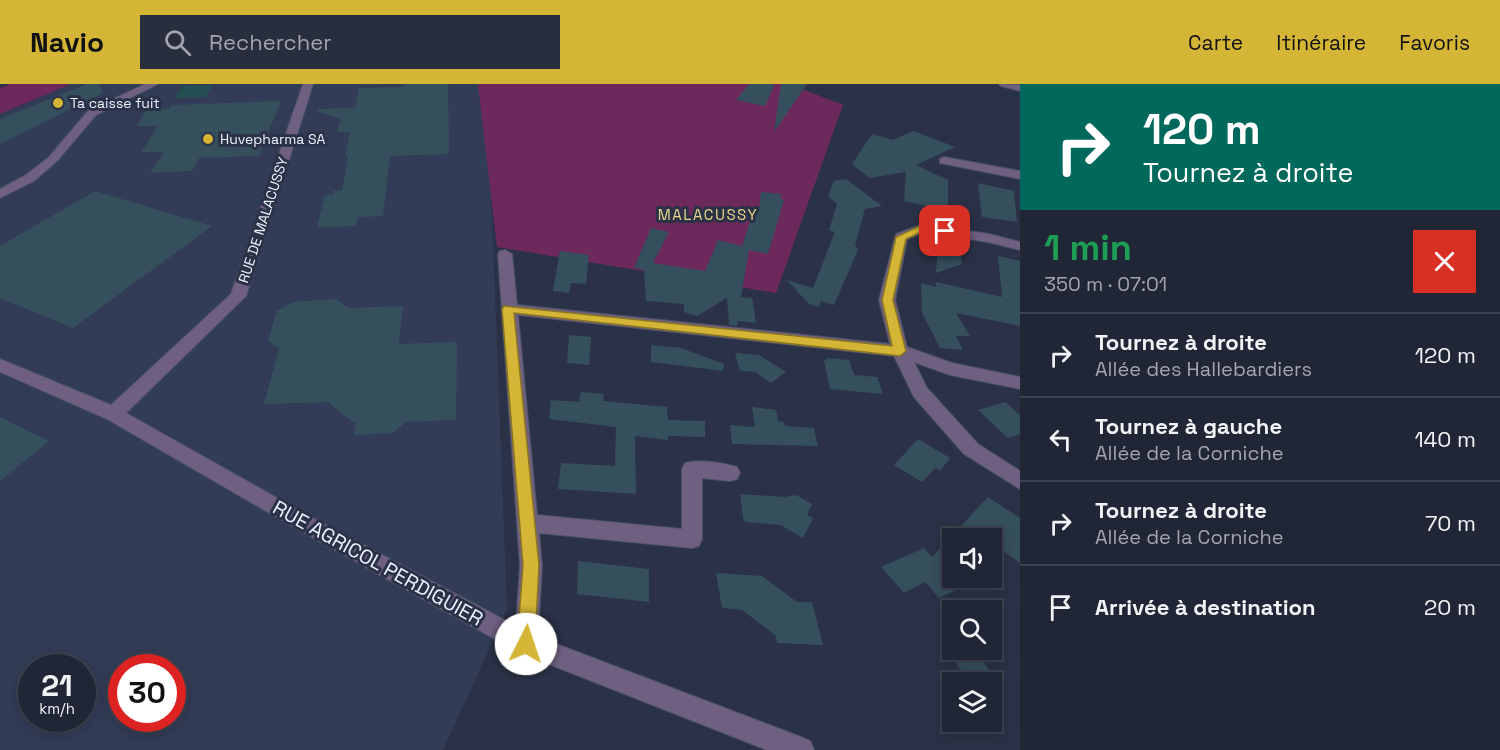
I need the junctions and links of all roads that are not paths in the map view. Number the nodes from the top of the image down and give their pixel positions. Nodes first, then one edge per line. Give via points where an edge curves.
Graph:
1 (153, 84) edge
2 (308, 84) edge
3 (1004, 84) edge
4 (1020, 88) edge
5 (944, 161) dead end
6 (1020, 175) edge
7 (0, 194) edge
8 (1020, 246) edge
9 (505, 254) dead end
10 (508, 309) junction
11 (900, 351) junction
12 (0, 365) edge
13 (1020, 383) edge
14 (113, 414) junction
15 (730, 473) dead end
16 (1020, 481) edge
17 (527, 523) junction
18 (526, 644) junction
19 (801, 750) edge

1 - 7 street via 92,113 53,159 30,178
2 - 14 street, RUE DE MALACUSSY via 238,296
3 - 4 street
5 - 6 street
8 - 11 street via 922,228 901,237 887,300
9 - 10 street
10 - 11 street
10 - 17 street
11 - 13 street via 950,369
11 - 16 street via 920,392 971,449
12 - 14 street, RUE AGRICOL PERDIGUIER
14 - 18 street, RUE AGRICOL PERDIGUIER
15 - 17 street via 692,469 692,539
17 - 18 street via 531,565
18 - 19 street, RUE AGRICOL PERDIGUIER

